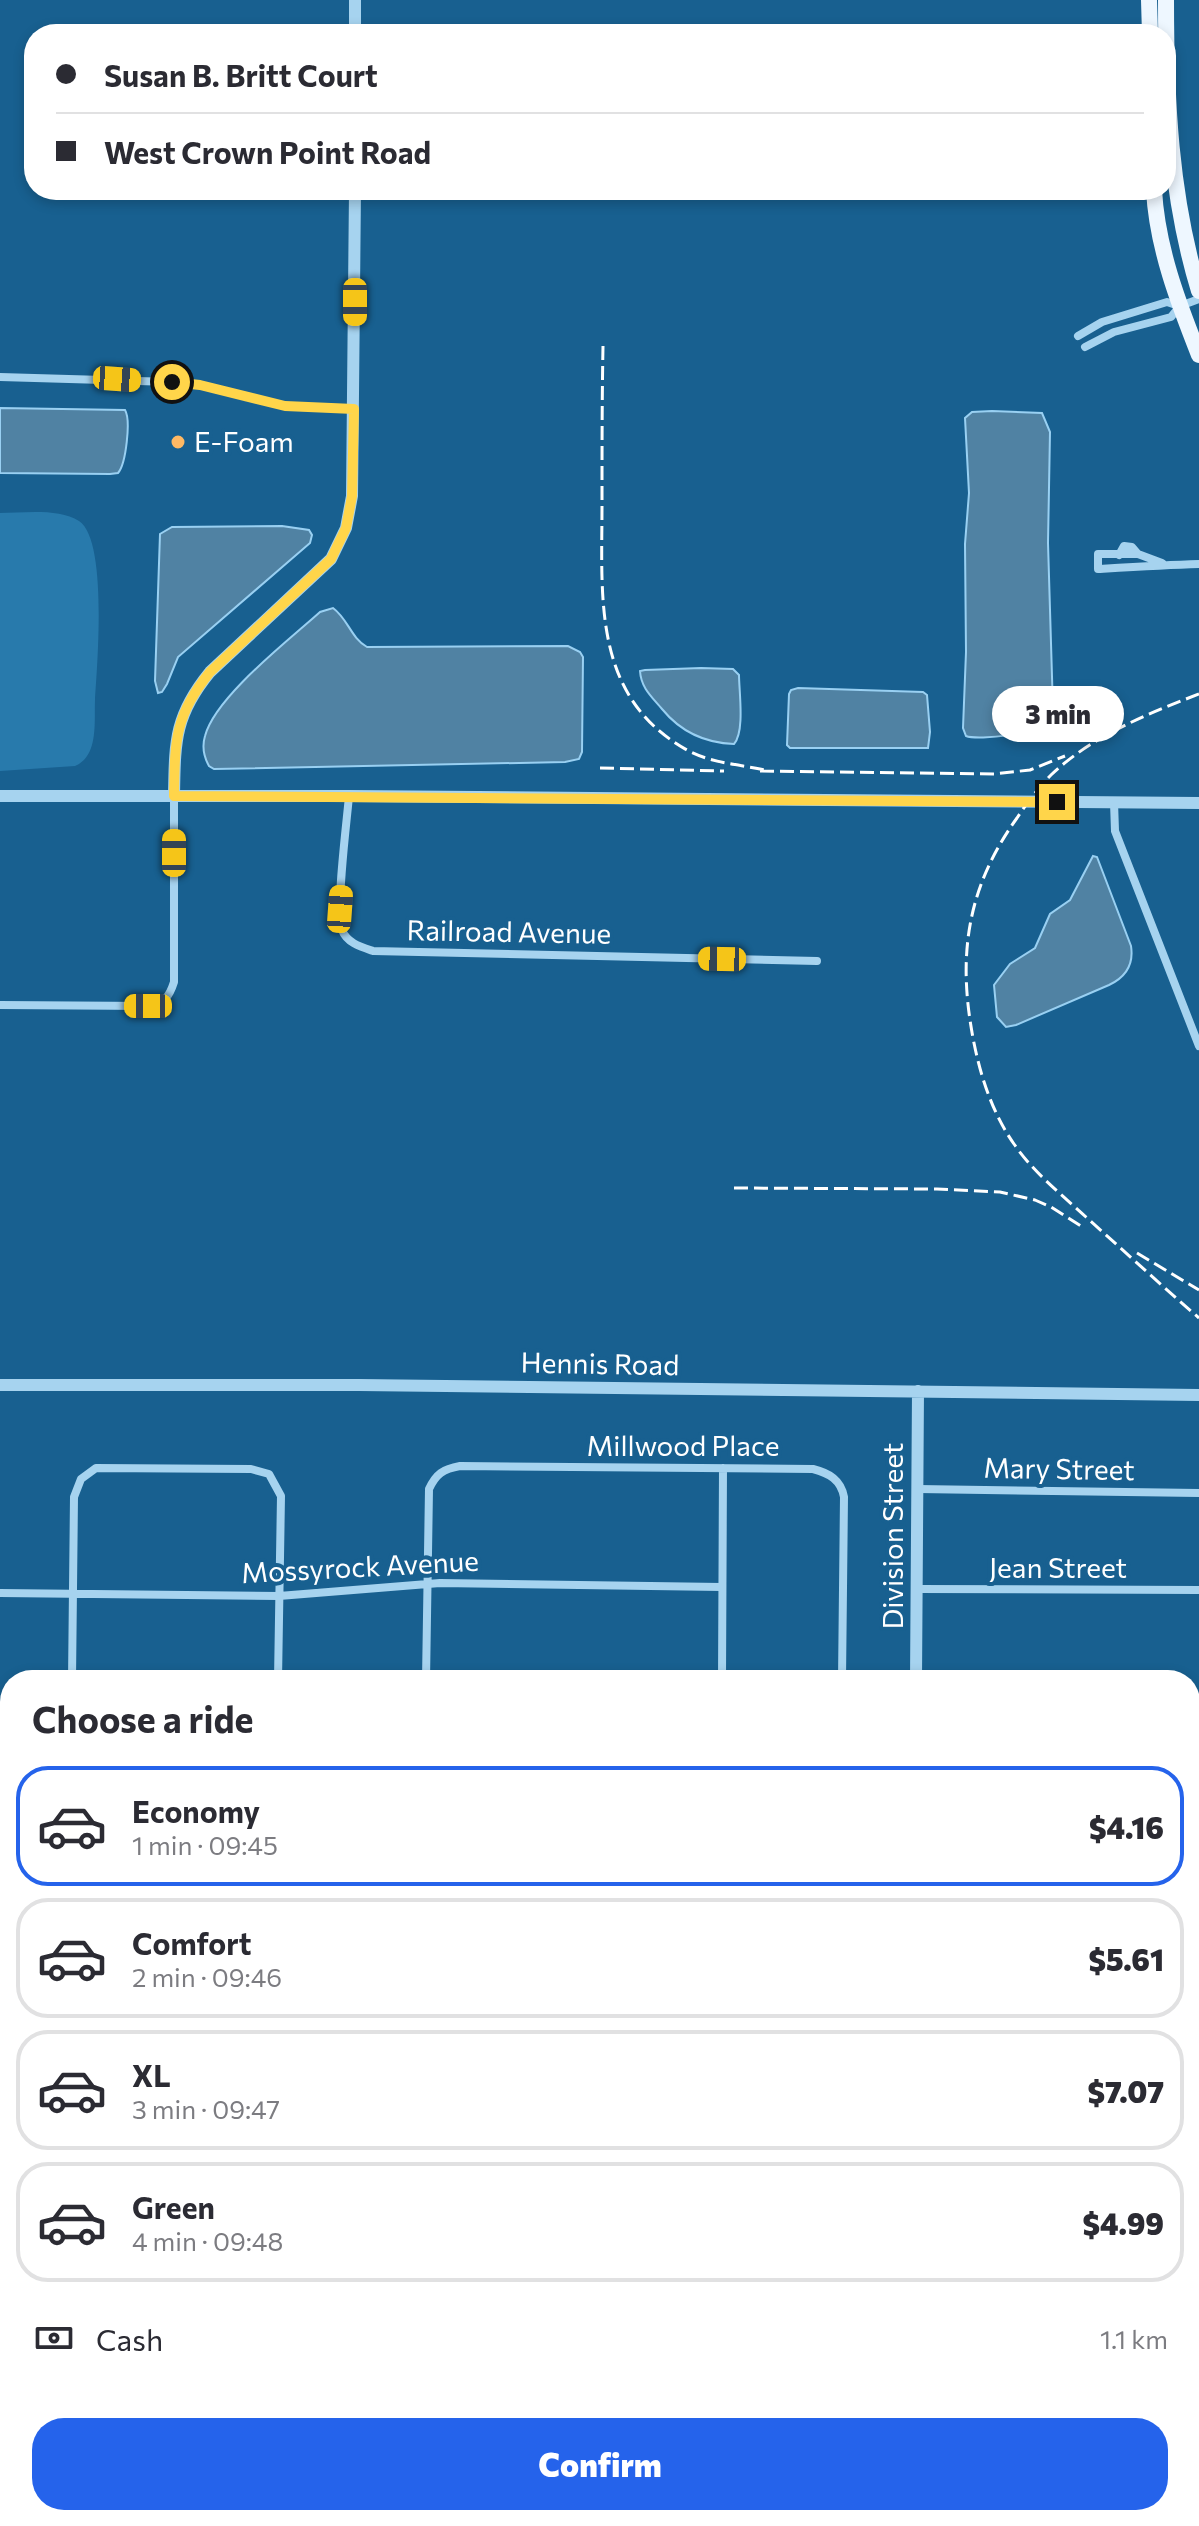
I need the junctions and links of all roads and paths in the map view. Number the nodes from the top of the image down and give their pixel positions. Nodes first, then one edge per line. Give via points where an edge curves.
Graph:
1 (355, 0) edge
2 (1149, 0) edge
3 (1166, 0) edge
4 (355, 24) edge
5 (1150, 24) edge
6 (1167, 24) edge
7 (1176, 194) edge
8 (355, 200) edge
9 (1156, 200) edge
10 (1199, 291) edge
11 (1199, 299) edge
12 (1180, 306) junction
13 (1078, 336) dead end
14 (1085, 347) dead end
15 (1199, 355) edge
16 (0, 377) edge
17 (354, 409) junction
18 (1162, 563) junction
19 (1199, 564) edge
20 (0, 796) edge
21 (174, 796) junction
22 (349, 796) junction
23 (1114, 802) junction
24 (1199, 803) edge
25 (817, 961) dead end
26 (0, 1005) edge
27 (1199, 1046) edge
28 (0, 1385) edge
29 (918, 1391) junction
30 (1199, 1395) edge
31 (723, 1468) junction
32 (918, 1489) junction
33 (1199, 1493) edge
34 (426, 1583) junction
35 (721, 1587) junction
36 (917, 1589) junction
37 (1199, 1590) edge
38 (0, 1593) edge
39 (73, 1594) junction
40 (279, 1596) junction
41 (72, 1670) edge
42 (278, 1670) edge
43 (426, 1670) edge
44 (722, 1670) edge
45 (842, 1670) edge
46 (916, 1670) edge

1 - 4 street
2 - 5 main road
3 - 6 main road
7 - 10 main road
8 - 17 street
9 - 12 main road
11 - 12 street
12 - 13 street via 1167,302 1102,322
12 - 14 street via 1171,317 1114,332
12 - 15 main road
16 - 17 street via 172,382 285,406
17 - 21 street via 346,528 331,559 194,692 175,742
18 - 18 street via 1098,569 1098,554 1138,554
18 - 19 street
20 - 21 street
21 - 22 street
21 - 26 street via 174,982 169,996 148,1006
22 - 23 street
22 - 25 street, Railroad Avenue via 340,909 342,930 354,945 373,951
23 - 24 street
23 - 27 street via 1115,831
28 - 29 street, Hennis Road
29 - 30 street, Hennis Road
29 - 32 street, Division Street
31 - 34 street, Millwood Place via 448,1468 435,1476 429,1489
31 - 35 street
31 - 45 street, Millwood Place via 813,1469 827,1472 842,1489
32 - 33 street, Mary Street
32 - 36 street, Division Street
34 - 35 street, Mossyrock Avenue
34 - 40 street, Mossyrock Avenue
34 - 43 street, Millwood Place
35 - 44 street
36 - 37 street, Jean Street
36 - 46 street, Division Street
38 - 39 street, Mossyrock Avenue
39 - 40 street, Mossyrock Avenue
39 - 40 street via 74,1497 81,1479 96,1468 251,1469 269,1474 281,1496
39 - 41 street
40 - 42 street

